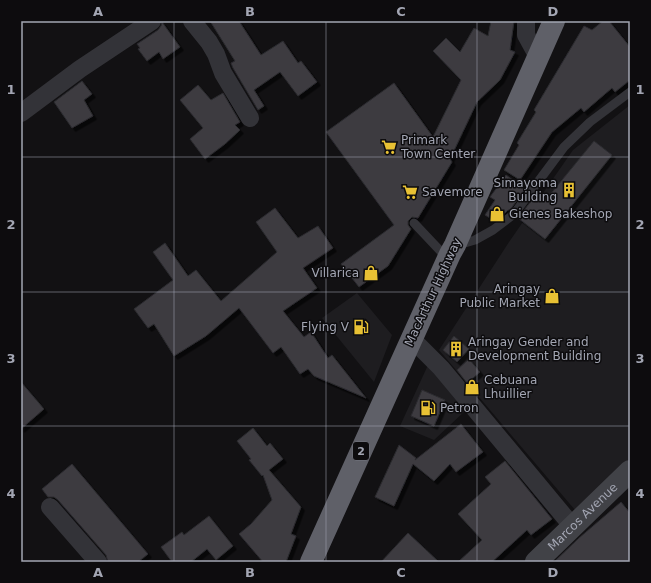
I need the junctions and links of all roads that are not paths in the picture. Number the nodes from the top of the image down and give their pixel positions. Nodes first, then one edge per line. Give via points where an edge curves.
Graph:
1 (152, 21) edge
2 (192, 21) edge
3 (526, 21) edge
4 (554, 21) edge
5 (538, 57) junction
6 (630, 92) edge
7 (21, 113) edge
8 (250, 118) dead end
9 (414, 223) dead end
10 (451, 252) junction
11 (412, 339) junction
12 (630, 471) edge
13 (50, 507) dead end
14 (573, 527) junction
15 (98, 562) edge
16 (311, 562) edge
17 (536, 562) edge

1 - 7 street via 80,69
2 - 8 street via 209,42 223,74
3 - 5 street via 526,35
4 - 5 highway, MacArthur Highway / 2
5 - 10 highway, MacArthur Highway / 2
6 - 10 lane via 590,122 564,147 514,214 492,230
9 - 10 lane
10 - 11 highway, MacArthur Highway / 2
11 - 14 street via 441,368
11 - 16 highway, MacArthur Highway / 2
12 - 14 street, Marcos Avenue
13 - 15 street
14 - 17 street, Marcos Avenue

